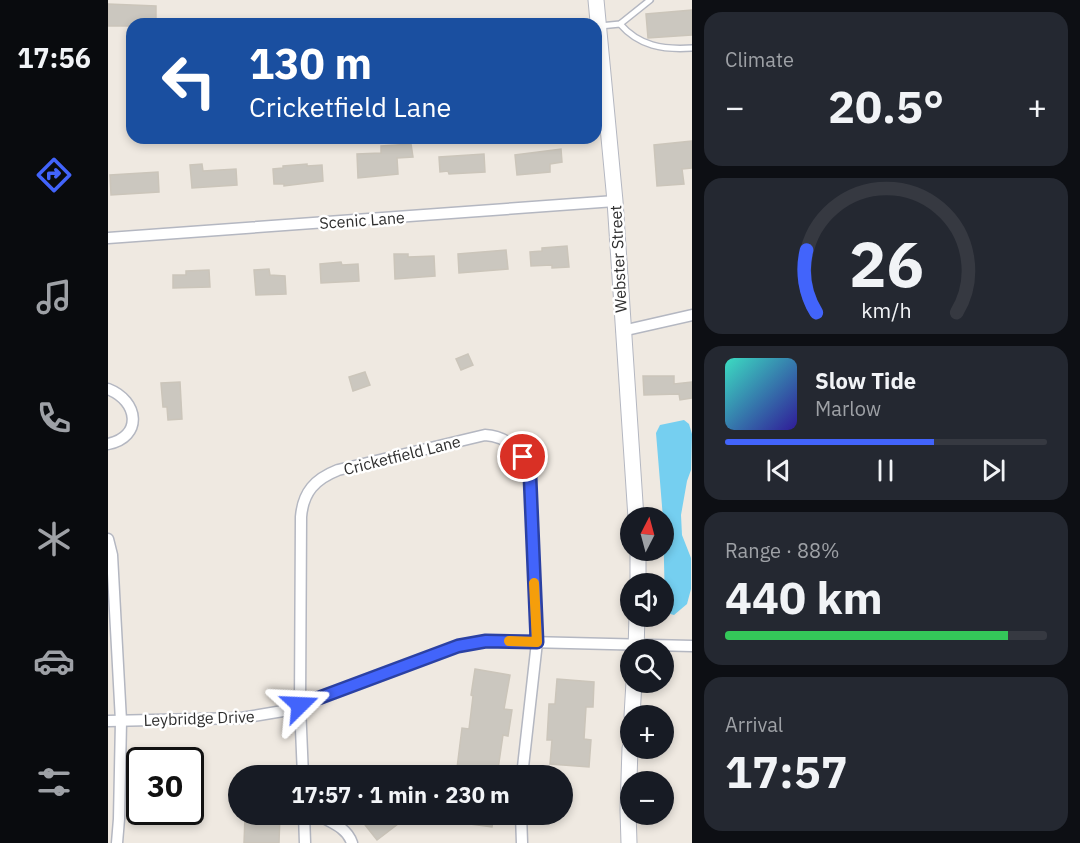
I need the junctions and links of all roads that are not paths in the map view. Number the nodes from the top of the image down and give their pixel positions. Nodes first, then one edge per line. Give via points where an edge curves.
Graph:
1 (596, 0) edge
2 (650, 0) edge
3 (597, 18) edge
4 (620, 24) junction
5 (602, 26) edge
6 (692, 48) edge
7 (602, 67) edge
8 (615, 201) junction
9 (108, 238) edge
10 (692, 315) edge
11 (622, 331) junction
12 (108, 389) edge
13 (108, 444) edge
14 (635, 507) edge
15 (108, 539) edge
16 (111, 584) edge
17 (537, 642) junction
18 (620, 646) edge
19 (674, 646) edge
20 (692, 646) edge
21 (300, 705) junction
22 (108, 721) edge
23 (121, 721) junction
24 (630, 759) edge
25 (303, 765) edge
26 (523, 765) edge
27 (304, 825) edge
28 (336, 825) edge
29 (521, 825) edge
30 (117, 843) edge
31 (305, 843) edge
32 (352, 843) edge
33 (522, 843) edge
34 (629, 843) edge

1 - 3 main road, Webster Street
2 - 4 lane
4 - 5 lane
4 - 6 lane via 630,36 650,46
7 - 8 main road, Webster Street
8 - 9 street, Scenic Lane
8 - 11 main road, Webster Street
10 - 11 street
11 - 14 main road, Webster Street
12 - 13 street via 124,397 133,420 125,436
15 - 16 street
16 - 23 street
17 - 18 street, Leybridge Drive
17 - 21 street, Leybridge Drive via 486,641 458,646
17 - 21 street, Cricketfield Lane via 530,477 523,457 506,441 485,435 338,470 311,487 302,508
17 - 26 street, Cricketfield Lane
19 - 20 street, Leybridge Drive
21 - 23 street, Leybridge Drive via 241,718
21 - 25 street, Cricketfield Lane
22 - 23 street, Leybridge Drive
23 - 30 street
24 - 34 main road
27 - 31 street
28 - 32 street
29 - 33 street

